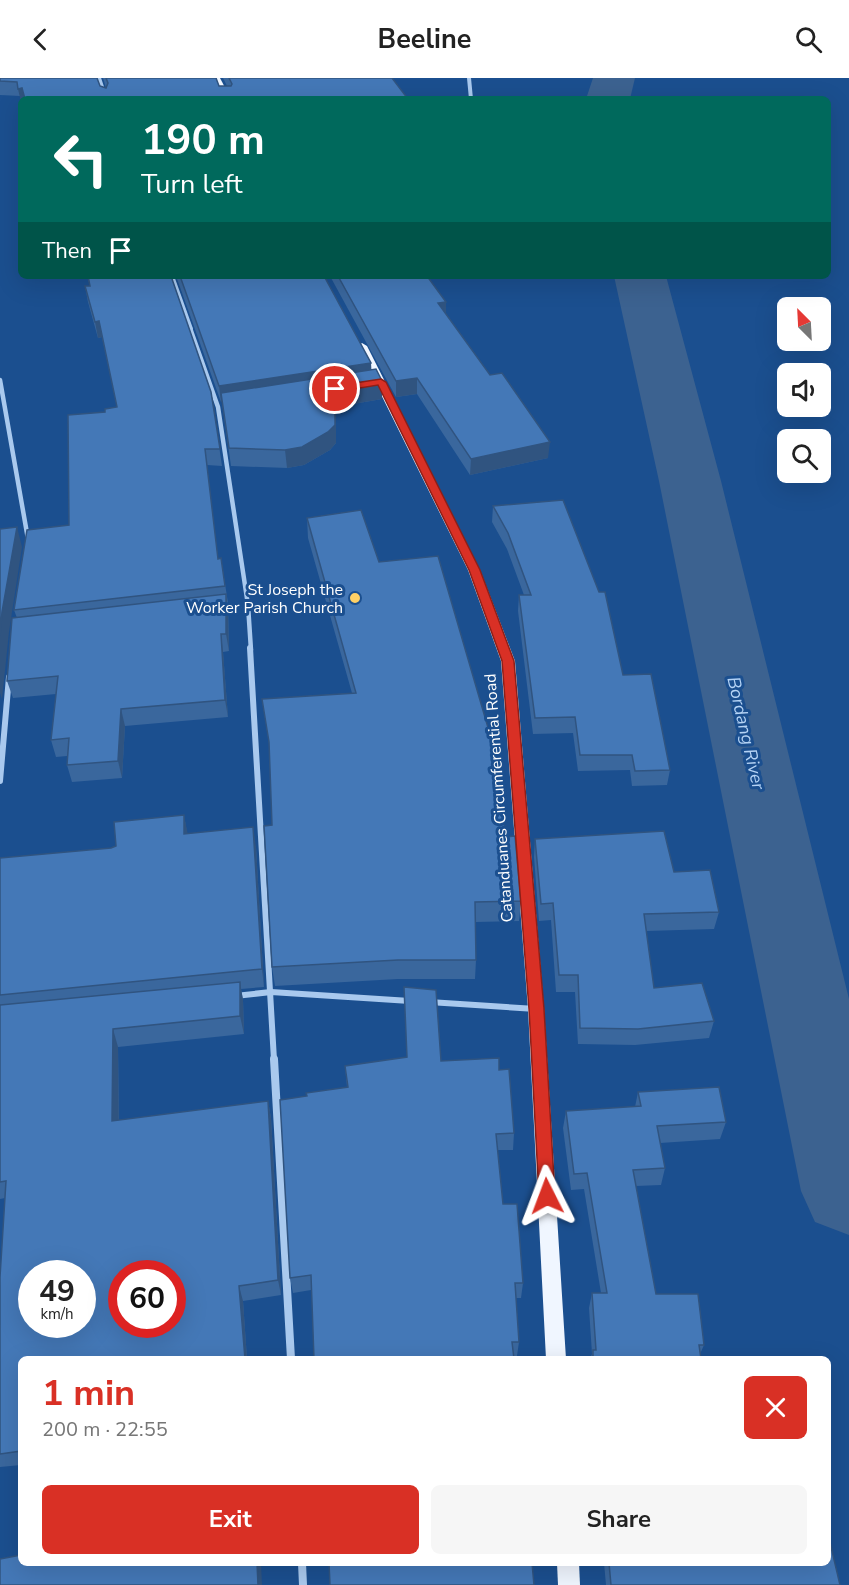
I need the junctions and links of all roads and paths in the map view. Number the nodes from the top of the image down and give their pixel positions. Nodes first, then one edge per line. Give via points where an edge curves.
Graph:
1 (99, 78) edge
2 (216, 78) edge
3 (469, 78) edge
4 (105, 96) edge
5 (225, 96) edge
6 (471, 96) edge
7 (173, 279) edge
8 (355, 334) edge
9 (0, 380) edge
10 (230, 405) edge
11 (218, 407) junction
12 (28, 541) edge
13 (248, 605) junction
14 (213, 609) edge
15 (10, 666) edge
16 (0, 781) edge
17 (271, 992) junction
18 (224, 997) edge
19 (536, 1009) junction
20 (291, 1356) edge
21 (556, 1356) edge
22 (302, 1566) edge
23 (567, 1566) edge
24 (303, 1585) edge
25 (569, 1585) edge

1 - 4 street
2 - 5 main road
3 - 6 street
7 - 11 street
8 - 19 main road, Catanduanes Circumferential Road via 376,383 474,570 508,661
9 - 12 street
10 - 11 street
11 - 13 street
13 - 14 street
13 - 17 street
15 - 16 street
17 - 18 street
17 - 19 street
17 - 20 street
19 - 21 main road, Catanduanes Circumferential Road
22 - 24 street
23 - 25 main road

